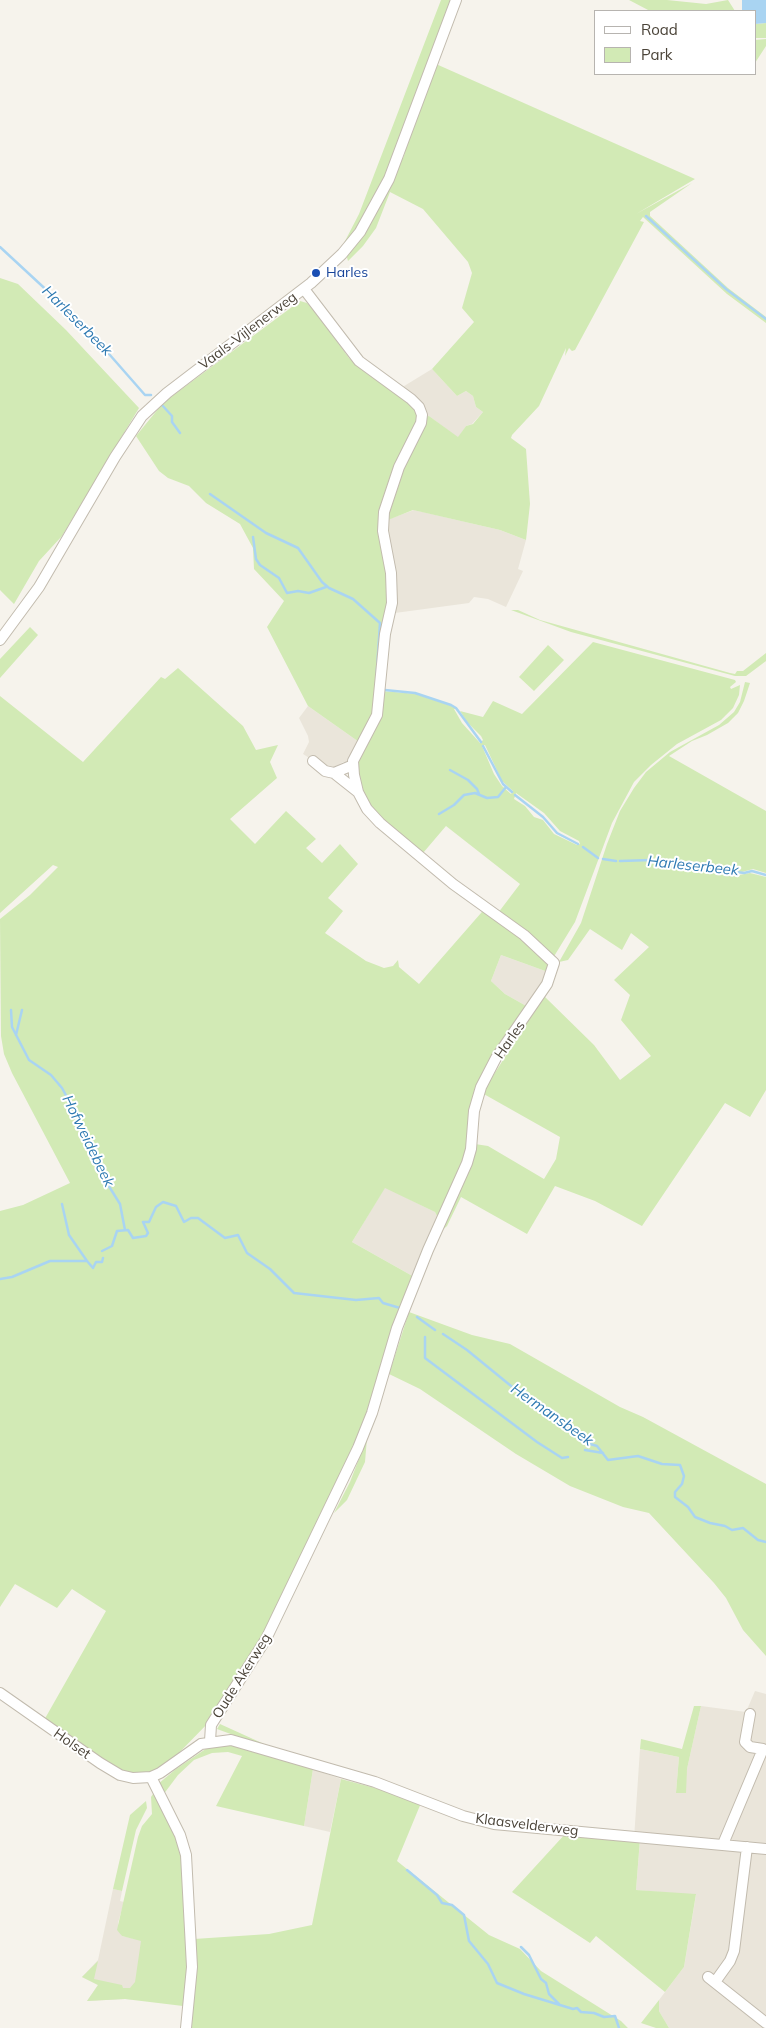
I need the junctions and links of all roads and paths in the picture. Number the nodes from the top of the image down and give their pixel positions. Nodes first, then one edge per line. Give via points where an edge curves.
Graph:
1 (456, 0) edge
2 (304, 289) junction
3 (0, 640) edge
4 (313, 761) dead end
5 (353, 765) junction
6 (334, 773) junction
7 (358, 792) junction
8 (385, 1365) joint
9 (0, 1692) edge
10 (750, 1714) dead end
11 (210, 1741) junction
12 (765, 1750) edge
13 (151, 1777) junction
14 (723, 1844) junction
15 (747, 1847) junction
16 (766, 1849) edge
17 (766, 2023) edge
18 (186, 2028) edge

1 - 2 street, Vaals-Vijlenerweg via 381,196 348,248
2 - 3 street, Vaals-Vijlenerweg via 166,393 142,416 39,587
2 - 5 street via 359,361 407,395 419,407 422,416 384,507 391,609 385,634 377,715 354,757
4 - 6 street, Harles via 325,771
5 - 6 street
5 - 7 street, Harles
6 - 7 street, Harles
7 - 8 street, Harles via 366,810 380,823 464,892 524,935 554,963 547,984 496,1058 481,1087 473,1116 467,1163 428,1250
8 - 11 street, Oude Akerweg via 368,1424 335,1499 262,1648 211,1725
9 - 13 street, Holset via 115,1772 133,1778
10 - 12 street via 745,1742 750,1747
11 - 13 street via 192,1748 166,1770
11 - 14 street, Klaasvelderweg via 231,1740 248,1744 375,1782 463,1816 494,1824
12 - 14 street
13 - 18 street via 180,1835 186,1855 192,1966
14 - 15 street, Klaasvelderweg
15 - 16 street, Klaasvelderweg
15 - 17 street via 734,1951 730,1962 711,1979

